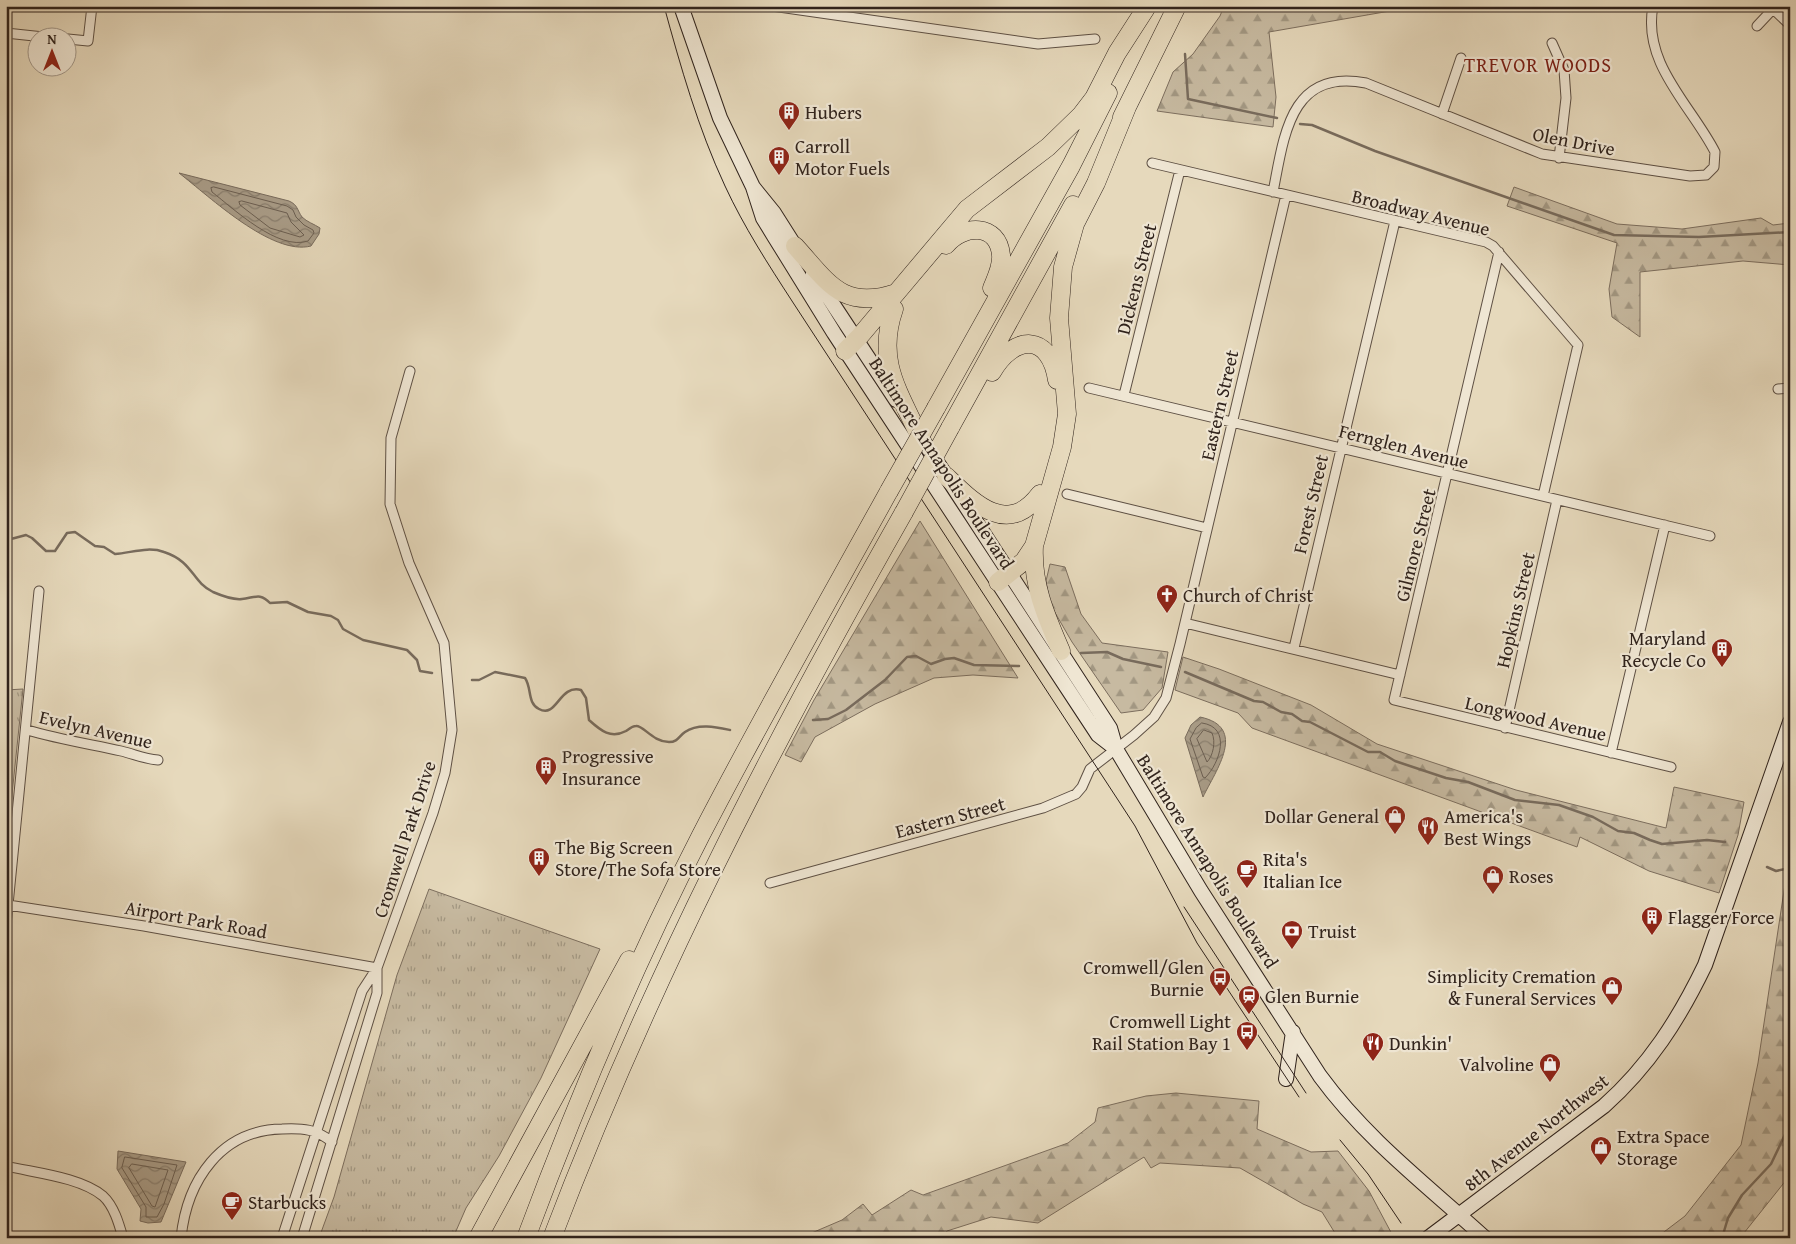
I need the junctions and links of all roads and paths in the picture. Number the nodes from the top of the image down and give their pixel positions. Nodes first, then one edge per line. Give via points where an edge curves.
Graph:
1 (92, 6) edge
2 (681, 6) edge
3 (772, 6) edge
4 (1177, 6) edge
5 (1653, 6) edge
6 (1146, 7) edge
7 (1771, 8) edge
8 (848, 11) edge
9 (1790, 25) edge
10 (1757, 26) dead end
11 (6, 33) edge
12 (28, 35) edge
13 (1095, 39) dead end
14 (78, 40) edge
15 (1552, 43) dead end
16 (1461, 58) dead end
17 (1127, 107) junction
18 (1442, 114) junction
19 (1559, 158) junction
20 (1152, 163) dead end
21 (1180, 170) junction
22 (753, 187) junction
23 (1273, 192) junction
24 (1286, 195) junction
25 (1395, 221) junction
26 (795, 246) junction
27 (1499, 252) junction
28 (895, 301) junction
29 (852, 348) junction
30 (410, 371) dead end
31 (951, 379) junction
32 (1089, 388) dead end
33 (1790, 388) edge
34 (1778, 389) dead end
35 (1124, 395) junction
36 (1231, 421) junction
37 (950, 428) junction
38 (917, 431) junction
39 (1340, 446) junction
40 (1449, 474) junction
41 (946, 476) junction
42 (1040, 494) junction
43 (1067, 494) dead end
44 (1543, 496) junction
45 (1557, 500) junction
46 (1665, 525) junction
47 (1207, 528) junction
48 (1710, 536) dead end
49 (1034, 546) junction
50 (1001, 574) junction
51 (40, 591) dead end
52 (1185, 623) junction
53 (1294, 648) junction
54 (1061, 651) junction
55 (1400, 675) junction
56 (1394, 700) joint
57 (1790, 722) edge
58 (1504, 728) junction
59 (27, 730) junction
60 (1116, 749) junction
61 (1611, 753) junction
62 (158, 760) dead end
63 (1671, 768) dead end
64 (700, 836) junction
65 (770, 883) dead end
66 (8, 905) junction
67 (6, 925) edge
68 (377, 968) junction
69 (1292, 1032) junction
70 (625, 1058) junction
71 (1286, 1079) dead end
72 (318, 1132) junction
73 (332, 1142) junction
74 (6, 1166) edge
75 (1459, 1214) junction
76 (122, 1238) edge
77 (181, 1238) edge
78 (282, 1238) edge
79 (302, 1238) edge
80 (478, 1238) edge
81 (526, 1238) edge
82 (552, 1238) edge
83 (564, 1238) edge
84 (1428, 1238) edge
85 (1485, 1238) edge

1 - 14 street via 88,41
2 - 22 main road, Baltimore Annapolis Boulevard via 720,118
3 - 8 street
4 - 17 highway
5 - 19 street, Olen Drive via 1651,32 1657,58 1712,146 1716,157 1714,167 1706,175 1696,177
6 - 28 highway via 1081,115 1048,147 967,209
6 - 31 highway via 1084,140
7 - 9 street
7 - 10 street
8 - 13 street via 1038,44
11 - 12 street
15 - 19 street via 1564,70 1566,98
16 - 18 street
17 - 37 highway
17 - 49 highway via 1096,183 1075,224 1064,261 1059,318 1066,384 1066,422
18 - 19 street, Olen Drive via 1533,151
18 - 23 street, Olen Drive via 1366,82 1345,80 1319,86 1299,101 1292,114
20 - 21 street, Broadway Avenue
21 - 23 street, Broadway Avenue
21 - 35 street, Dickens Street
22 - 26 main road, Baltimore Annapolis Boulevard
22 - 29 main road, Baltimore Annapolis Boulevard via 763,218 774,236
23 - 24 street, Broadway Avenue
24 - 25 street, Broadway Avenue
24 - 36 street, Eastern Street
25 - 27 street, Broadway Avenue via 1486,242
25 - 39 street, Forest Street
26 - 28 highway via 827,281 846,295
26 - 29 main road, Baltimore Annapolis Boulevard
27 - 40 street, Gilmore Street
27 - 44 street, Broadway Avenue via 1578,345
28 - 29 highway
28 - 31 highway via 959,233 979,230 996,241 1001,255 999,271
28 - 38 highway via 887,334 887,357 894,382
29 - 38 main road, Baltimore Annapolis Boulevard
29 - 50 main road, Baltimore Annapolis Boulevard
30 - 68 street, Cromwell Park Drive via 391,438 390,504 409,563 444,643 452,730 445,773 433,813
31 - 64 highway, bridge
32 - 35 street, Fernglen Avenue
33 - 34 street
35 - 36 street, Fernglen Avenue
36 - 39 street, Fernglen Avenue
36 - 47 street, Eastern Street
37 - 42 highway via 981,390 1004,353 1022,344 1043,350 1054,367 1059,406 1055,439
37 - 70 highway, bridge via 738,817
38 - 41 main road, Baltimore Annapolis Boulevard
39 - 40 street, Fernglen Avenue
39 - 53 street, Forest Street
40 - 44 street, Fernglen Avenue
40 - 55 street, Gilmore Street
41 - 42 highway via 978,506 996,514 1021,510
41 - 50 main road, Baltimore Annapolis Boulevard
42 - 50 highway via 1027,541
43 - 47 street
44 - 45 street, Fernglen Avenue
45 - 46 street, Fernglen Avenue
45 - 58 street, Hopkins Street
46 - 48 street, Fernglen Avenue
46 - 61 street
47 - 52 street, Eastern Street
49 - 50 highway via 1024,561
49 - 54 highway via 1038,593
50 - 54 main road, Baltimore Annapolis Boulevard
50 - 60 main road, Baltimore Annapolis Boulevard via 1098,735
51 - 59 street
52 - 53 street
52 - 60 street, Eastern Street via 1164,703 1154,717
53 - 55 street
54 - 60 main road, Baltimore Annapolis Boulevard via 1110,728
55 - 56 street, Gilmore Street
56 - 58 street, Longwood Avenue
57 - 75 main road, 8th Avenue Northwest via 1706,965 1667,1036 1628,1084 1604,1106
58 - 61 street, Longwood Avenue
59 - 62 street, Evelyn Avenue via 68,742
59 - 66 street
60 - 65 street, Eastern Street via 1090,769 1076,794 1054,804
60 - 69 main road, Baltimore Annapolis Boulevard via 1201,891
61 - 63 street, Longwood Avenue
64 - 80 highway via 655,908
64 - 81 highway via 613,1024
66 - 67 street
66 - 68 street, Airport Park Road
68 - 72 street, Cromwell Park Drive via 362,991
68 - 73 street, Cromwell Park Drive via 377,993
69 - 71 main road
69 - 75 main road, Baltimore Annapolis Boulevard via 1338,1101 1430,1191
70 - 82 highway
70 - 83 highway
72 - 73 street
72 - 77 street via 285,1129 253,1132 237,1138 206,1168 190,1198 182,1222
72 - 78 street, Cromwell Park Drive
73 - 79 street, Cromwell Park Drive
74 - 76 street via 94,1190 111,1208
75 - 84 main road, 8th Avenue Northwest
75 - 85 main road, Baltimore Annapolis Boulevard

